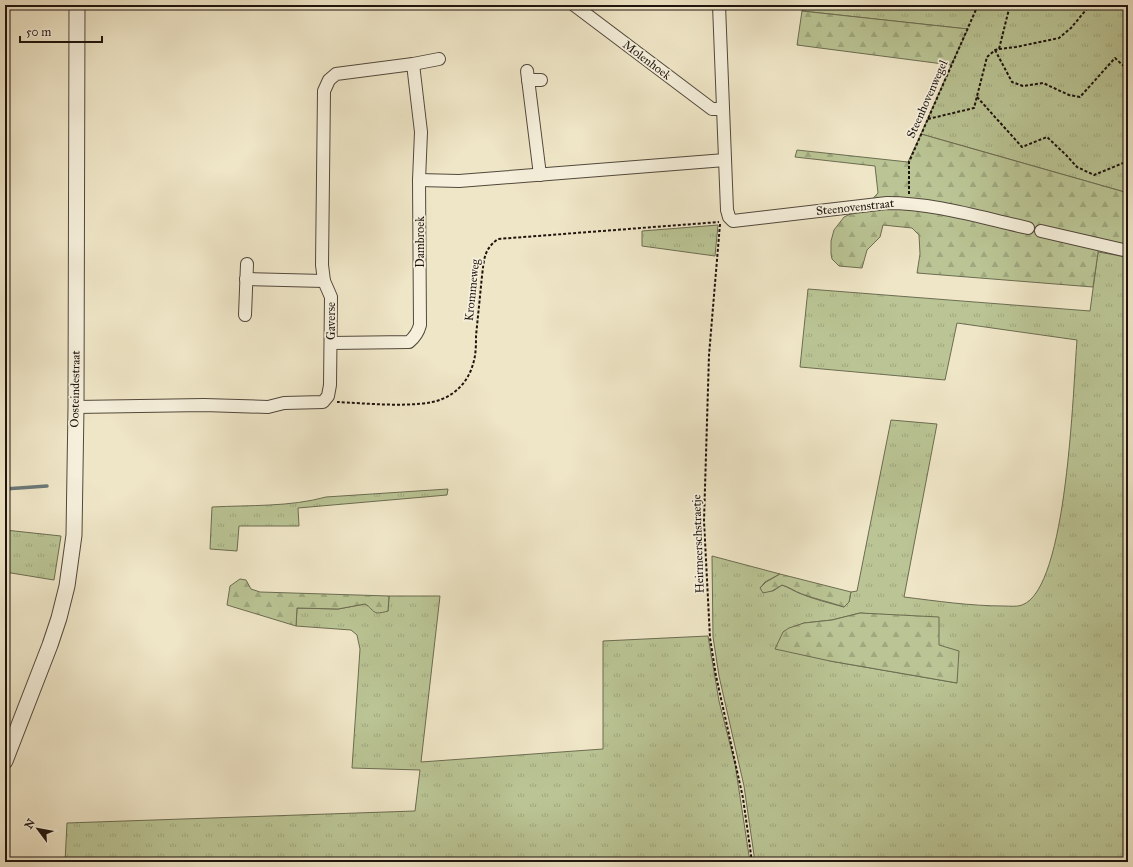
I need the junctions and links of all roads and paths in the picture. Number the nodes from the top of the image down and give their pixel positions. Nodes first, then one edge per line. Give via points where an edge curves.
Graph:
1 (77, 5) edge
2 (574, 5) edge
3 (719, 5) edge
4 (978, 5) edge
5 (1010, 5) edge
6 (1090, 5) edge
7 (999, 49) junction
8 (995, 50) junction
9 (439, 59) dead end
10 (413, 64) junction
11 (1128, 70) edge
12 (541, 80) dead end
13 (977, 97) junction
14 (722, 109) junction
15 (928, 119) junction
16 (725, 160) junction
17 (1128, 160) edge
18 (540, 174) junction
19 (419, 180) junction
20 (910, 203) junction
21 (724, 220) junction
22 (1028, 228) dead end
23 (1041, 231) dead end
24 (1128, 251) edge
25 (247, 264) dead end
26 (246, 279) junction
27 (324, 281) junction
28 (245, 315) dead end
29 (331, 343) junction
30 (323, 402) junction
31 (76, 407) junction
32 (5, 761) edge
33 (752, 862) edge

1 - 31 street, Oosteindestraat
2 - 14 street, Molenhoek via 712,109
3 - 14 street
4 - 15 path, Steenhovenwegel
5 - 7 path
6 - 7 path via 1059,38
7 - 8 path
8 - 11 path via 1012,82 1023,86 1043,83 1069,95 1080,97 1115,58
8 - 13 path via 987,58
9 - 10 street, Gaverse
10 - 19 street via 421,132
10 - 27 street, Gaverse via 336,74 329,80 324,91
12 - 18 street via 527,76
13 - 15 path via 974,108
13 - 17 path via 1022,147 1046,137 1077,167 1094,175
14 - 16 street
15 - 20 path, Steenhovenwegel via 909,162
16 - 18 street
16 - 21 street via 727,210
18 - 19 street via 459,181
19 - 29 street, Dambroek via 418,332 409,342
20 - 21 street, Steenovenstraat via 887,202
20 - 22 street, Steenovenstraat
21 - 30 path, Krommeweg via 498,239 490,244 486,251 474,359 470,374 458,389 436,402 417,404
21 - 33 path, Heirmeerschstraetje via 709,355 704,521 710,638 743,798
23 - 24 street
25 - 26 street
26 - 27 street
26 - 28 street
27 - 29 street, Gaverse via 331,297
29 - 30 street, Gaverse via 330,385 328,396
30 - 31 street via 284,403 268,407
31 - 32 street, Oosteindestraat via 74,535 67,586 50,645

